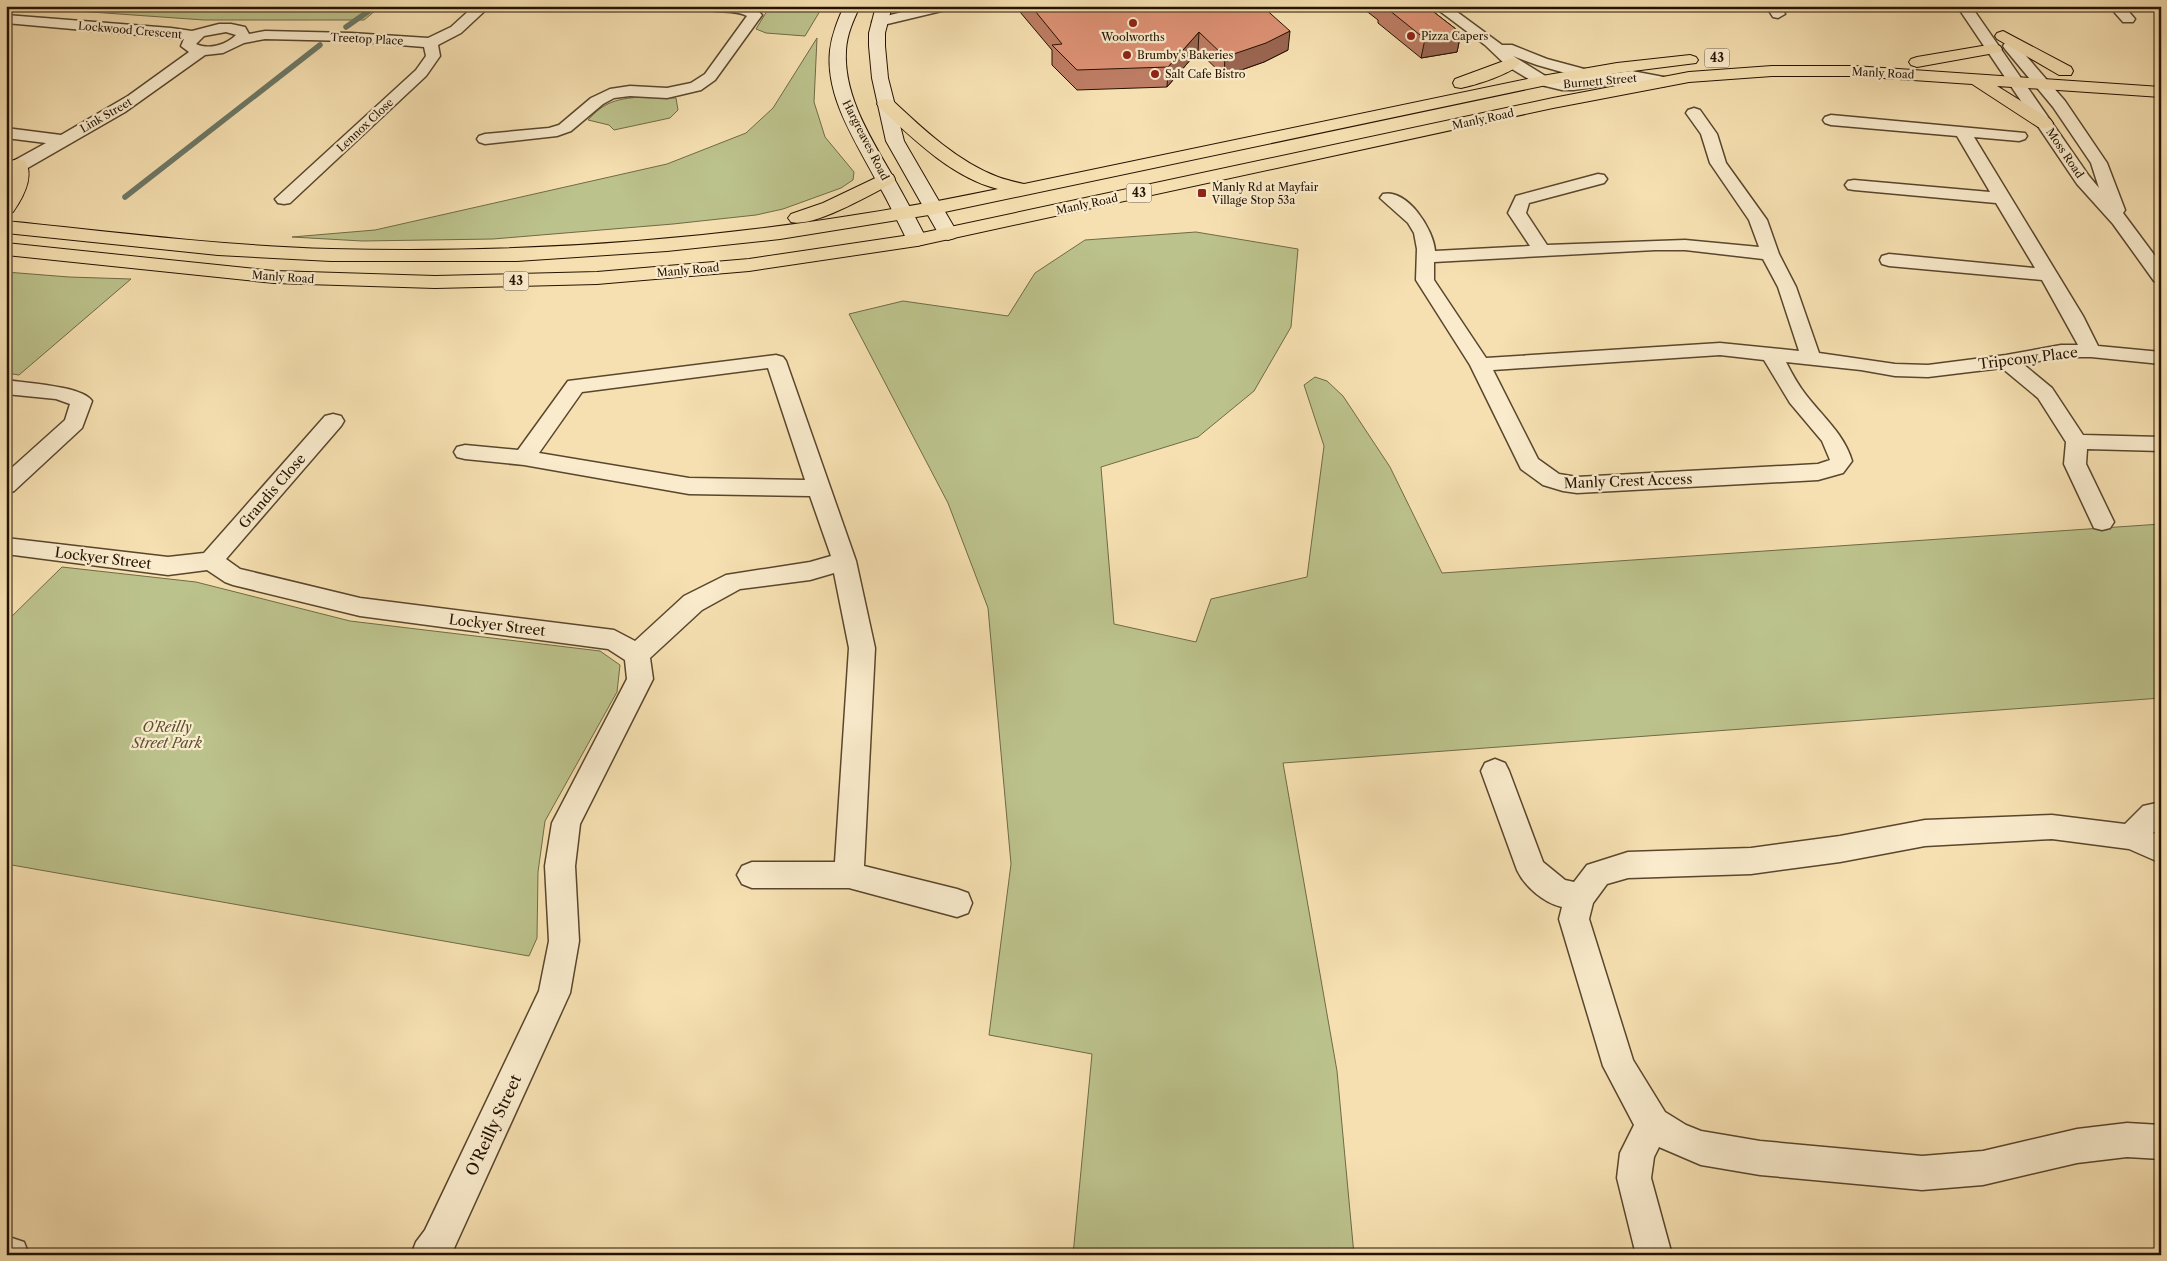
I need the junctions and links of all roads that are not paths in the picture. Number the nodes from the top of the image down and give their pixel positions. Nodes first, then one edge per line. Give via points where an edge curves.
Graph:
1 (483, 6) edge
2 (708, 6) edge
3 (852, 6) edge
4 (920, 6) edge
5 (1440, 6) edge
6 (1964, 6) edge
7 (2116, 6) edge
8 (943, 7) edge
9 (882, 14) edge
10 (6, 19) edge
11 (2128, 19) dead end
12 (195, 36) junction
13 (1997, 37) junction
14 (239, 40) junction
15 (1490, 42) junction
16 (430, 43) junction
17 (202, 50) junction
18 (1739, 58) dead end
19 (1701, 59) dead end
20 (1917, 62) junction
21 (1512, 64) junction
22 (2028, 69) junction
23 (2065, 72) junction
24 (1583, 73) junction
25 (2011, 75) junction
26 (2161, 78) edge
27 (1974, 79) junction
28 (1542, 81) junction
29 (1664, 81) junction
30 (2041, 83) junction
31 (2137, 90) junction
32 (2161, 92) edge
33 (886, 104) junction
34 (2058, 104) junction
35 (1403, 110) junction
36 (1694, 113) dead end
37 (1831, 120) dead end
38 (2044, 123) junction
39 (1962, 131) junction
40 (6, 134) edge
41 (2018, 136) dead end
42 (485, 139) dead end
43 (62, 140) junction
44 (12, 169) edge
45 (886, 180) junction
46 (1598, 180) dead end
47 (1854, 185) dead end
48 (1025, 190) junction
49 (1388, 198) dead end
50 (2002, 198) junction
51 (284, 200) dead end
52 (6, 208) edge
53 (935, 208) junction
54 (904, 214) junction
55 (2119, 220) junction
56 (6, 227) edge
57 (948, 234) junction
58 (917, 240) junction
59 (7, 250) edge
60 (1542, 251) junction
61 (570, 252) junction
62 (1770, 254) junction
63 (1425, 257) junction
64 (1889, 260) dead end
65 (2048, 275) junction
66 (2161, 277) edge
67 (2091, 351) junction
68 (1772, 355) junction
69 (1811, 358) junction
70 (2161, 358) edge
71 (2006, 361) junction
72 (1480, 365) junction
73 (6, 387) edge
74 (332, 421) dead end
75 (2077, 442) junction
76 (2161, 444) edge
77 (465, 452) dead end
78 (524, 458) junction
79 (6, 486) edge
80 (820, 488) junction
81 (2102, 522) dead end
82 (6, 546) edge
83 (211, 561) junction
84 (844, 561) junction
85 (637, 655) junction
86 (1495, 771) dead end
87 (2161, 814) edge
88 (2132, 837) junction
89 (2161, 850) edge
90 (752, 875) dead end
91 (849, 875) junction
92 (1580, 897) junction
93 (957, 903) dead end
94 (1653, 1124) junction
95 (2161, 1142) edge
96 (6, 1254) edge
97 (11, 1255) edge
98 (429, 1255) edge
99 (1654, 1255) edge

1 - 16 street via 456,30
2 - 42 street via 740,9 755,15 710,77 696,87 667,93 630,91 610,94 596,101 565,128 552,133
3 - 45 main road, Hargreaves Road via 838,46 843,96
4 - 8 street
5 - 15 street, Burnett Street
6 - 13 street
7 - 11 street
8 - 9 street
9 - 33 main road, Hargreaves Road via 877,46
10 - 12 street, Lockwood Crescent
12 - 14 street via 231,28 242,32
12 - 17 street via 188,46
13 - 20 main road
13 - 22 street, Moss Road
13 - 23 main road
13 - 25 street, Moss Road
14 - 16 street, Treetop Place via 265,35
14 - 17 street, Treetop Place via 226,47
15 - 21 street, Burnett Street
15 - 24 street, Burnett Street via 1542,62
16 - 51 street, Lennox Close via 433,56 421,73
17 - 43 street, Link Street via 141,95
18 - 20 main road, Manly Road / 43 via 1833,57
19 - 24 main road, Manly Road / 43
20 - 25 main road, Manly Road / 43
21 - 28 street, Burnett Street
21 - 35 main road via 1427,94
22 - 23 main road, Manly Road / 43
22 - 25 main road, Manly Road / 43
22 - 30 street, Moss Road
23 - 26 main road, Manly Road / 43
24 - 28 main road, Manly Road / 43
25 - 27 main road, Manly Road / 43
25 - 30 main road, Manly Road / 43
25 - 38 street, Moss Road
27 - 29 main road, Manly Road / 43 via 1815,70 1717,74
27 - 38 main road
28 - 29 street, Burnett Street via 1574,85 1632,76
28 - 35 main road, Manly Road / 43
29 - 57 main road, Manly Road / 43
30 - 31 main road, Manly Road / 43
30 - 34 street, Moss Road
31 - 32 main road, Manly Road / 43
31 - 34 main road
33 - 48 main road via 918,135 982,176
33 - 53 main road, Hargreaves Road via 895,141
34 - 55 street, Moss Road via 2099,163
35 - 48 main road, Manly Road / 43
36 - 62 street via 1709,134 1718,163 1758,220
37 - 39 street
38 - 55 street, Moss Road via 2083,180
39 - 41 street
39 - 50 street
40 - 43 street
43 - 44 street, Link Street
44 - 52 main road via 17,192
45 - 54 main road, Hargreaves Road
45 - 61 main road via 830,207 787,221 608,239
46 - 60 street via 1522,200 1517,213
47 - 50 street
48 - 53 main road, Manly Road / 43
49 - 63 street, Manly Crest Access via 1414,218 1423,233
50 - 65 street
53 - 54 main road, Manly Road / 43
53 - 57 main road, Hargreaves Road
54 - 58 main road, Hargreaves Road
54 - 61 main road, Manly Road / 43 via 780,233
55 - 66 street, Moss Road
56 - 61 main road, Manly Road / 43 via 267,253 430,257
57 - 58 main road, Manly Road / 43
58 - 59 main road, Manly Road / 43 via 808,258 688,271 444,282 274,277
60 - 62 street via 1685,245
60 - 63 street
62 - 69 street via 1787,287
63 - 72 street, Manly Crest Access via 1425,280
64 - 65 street
65 - 67 street
67 - 70 street, Tripcony Place
67 - 71 street, Tripcony Place via 2062,351
68 - 69 street, Tripcony Place
68 - 72 street, Tripcony Place via 1720,350
68 - 72 street, Manly Crest Access via 1797,398 1839,449 1842,461 1835,468 1818,472 1559,484 1529,464
69 - 71 street, Tripcony Place via 1896,370 1928,371
71 - 75 street via 2045,393
73 - 79 street via 58,393 82,401 74,423
74 - 83 street, Grandis Close
75 - 76 street
75 - 81 street via 2075,464
77 - 78 street
78 - 80 street via 690,486
78 - 80 street via 575,386 776,361
80 - 84 street
82 - 83 street, Lockyer Street via 168,566
83 - 85 street, Lockyer Street via 233,576 360,607 614,640
84 - 85 street via 810,571 735,582 693,603
84 - 91 street via 862,648
85 - 98 street, O'Reilly Street via 640,679 566,824 560,866 564,941 554,993 438,1243
86 - 92 street via 1532,870 1557,892
87 - 88 street via 2153,815
88 - 89 street
88 - 92 street via 2052,827 1925,833 1750,861 1628,865 1597,874
90 - 91 street
91 - 93 street
92 - 94 street via 1574,919 1620,1066
94 - 95 street via 1676,1140 1726,1153 1922,1173 1983,1168 2077,1146 2127,1140
94 - 99 street via 1636,1153 1634,1178
96 - 97 street

